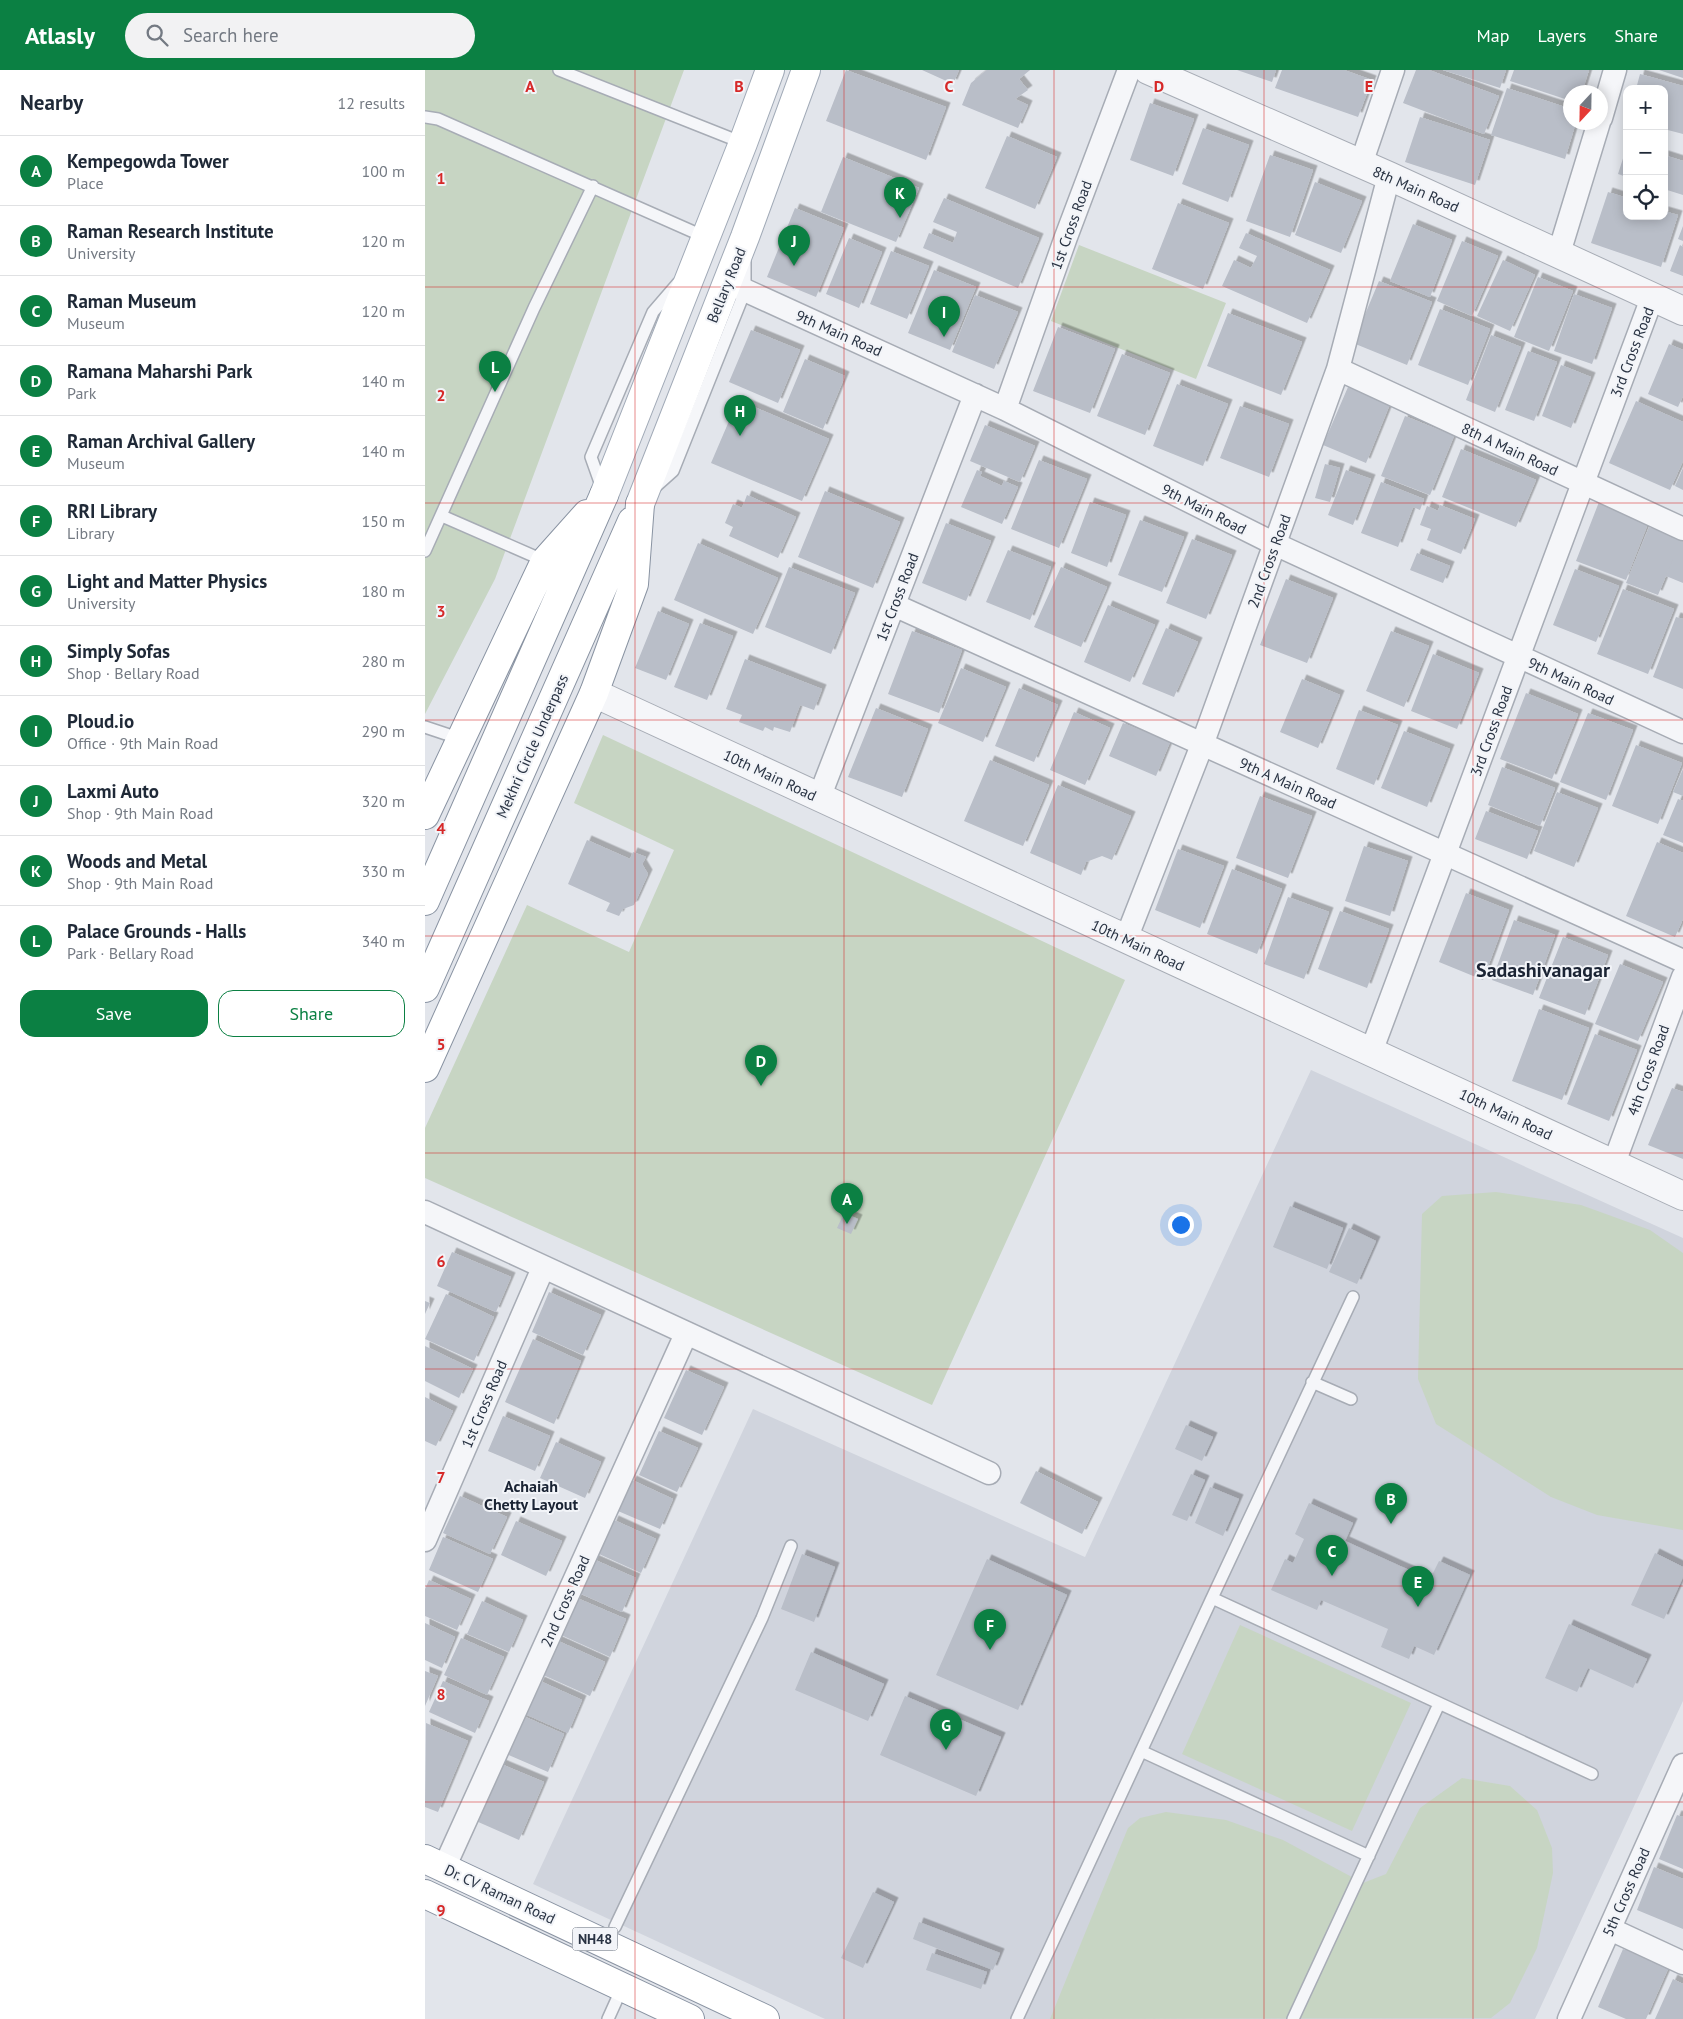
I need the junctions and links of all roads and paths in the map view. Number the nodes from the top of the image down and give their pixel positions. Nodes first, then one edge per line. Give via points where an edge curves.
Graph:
1 (559, 70) edge
2 (770, 70) edge
3 (807, 70) edge
4 (1129, 70) edge
5 (1148, 70) edge
6 (1393, 70) edge
7 (1615, 70) edge
8 (1608, 94) edge
9 (425, 108) edge
10 (425, 117) edge
11 (438, 119) junction
12 (1597, 130) edge
13 (743, 143) junction
14 (1361, 164) junction
15 (1389, 176) junction
16 (593, 186) junction
17 (705, 237) junction
18 (1559, 253) junction
19 (736, 286) junction
20 (1652, 298) junction
21 (1683, 312) edge
22 (1338, 369) junction
23 (975, 395) junction
24 (1005, 409) junction
25 (1582, 483) junction
26 (604, 495) junction
27 (640, 501) junction
28 (441, 516) junction
29 (1683, 529) edge
30 (1275, 544) junction
31 (425, 551) edge
32 (545, 561) junction
33 (894, 605) junction
34 (1518, 656) junction
35 (593, 693) junction
36 (425, 726) edge
37 (1683, 732) edge
38 (461, 739) junction
39 (1202, 745) junction
40 (819, 798) junction
41 (425, 815) edge
42 (1445, 854) junction
43 (425, 901) edge
44 (1125, 939) junction
45 (1683, 961) edge
46 (1683, 977) edge
47 (425, 988) edge
48 (1371, 1052) junction
49 (425, 1068) edge
50 (1614, 1163) junction
51 (1683, 1196) edge
52 (425, 1212) edge
53 (543, 1268) junction
54 (1353, 1297) dead end
55 (686, 1334) junction
56 (1312, 1382) junction
57 (1351, 1399) dead end
58 (989, 1473) dead end
59 (425, 1540) edge
60 (791, 1546) dead end
61 (1212, 1598) junction
62 (1439, 1704) junction
63 (1141, 1751) junction
64 (1683, 1765) edge
65 (1592, 1774) dead end
66 (1679, 1788) edge
67 (1369, 1856) junction
68 (434, 1863) edge
69 (425, 1894) edge
70 (615, 1927) dead end
71 (1610, 1929) junction
72 (1683, 1963) edge
73 (623, 1988) junction
74 (608, 2019) edge
75 (690, 2019) edge
76 (765, 2019) edge
77 (1017, 2019) edge
78 (1293, 2019) edge
79 (1569, 2019) edge

1 - 13 lane
2 - 13 main road
3 - 19 main road, Bellary Road via 745,237
4 - 24 street, 1st Cross Road
5 - 14 street, 8th Main Road
6 - 14 street
7 - 8 street
9 - 11 lane
10 - 11 lane
11 - 16 lane
12 - 18 street
13 - 17 main road
14 - 15 street, 8th Main Road
15 - 18 street, 8th Main Road
15 - 22 street, 2nd Cross Road
16 - 17 lane
16 - 28 lane via 534,308
17 - 26 main road
18 - 20 street, 8th Main Road
19 - 23 street, 9th Main Road
19 - 27 main road, Bellary Road
20 - 21 street, 8th Main Road
20 - 25 street, 3rd Cross Road
22 - 25 street, 8th A Main Road
22 - 30 street, 2nd Cross Road
23 - 24 street, 9th Main Road
23 - 33 street, 1st Cross Road
24 - 30 street, 9th Main Road
25 - 29 street, 8th A Main Road
25 - 34 street, 3rd Cross Road
26 - 32 main road
26 - 43 main road
27 - 35 main road via 634,584
27 - 47 main road, Mekhri Circle Underpass
28 - 31 lane
28 - 32 lane
30 - 34 street, 9th Main Road
30 - 39 street, 2nd Cross Road
32 - 38 main road
33 - 39 street, 9th A Main Road
33 - 40 street, 1st Cross Road
34 - 37 street, 9th Main Road
34 - 42 street, 3rd Cross Road
35 - 40 street, 10th Main Road
35 - 49 main road
36 - 38 lane
38 - 41 main road
39 - 42 street, 9th A Main Road
39 - 44 street, 2nd Cross Road
40 - 44 street, 10th Main Road
42 - 45 street, 9th A Main Road
42 - 48 street, 3rd Cross Road
44 - 48 street, 10th Main Road
46 - 50 street, 4th Cross Road
48 - 50 street, 10th Main Road
50 - 51 street, 10th Main Road
52 - 53 street
53 - 55 street
53 - 59 street, 1st Cross Road
54 - 56 lane
55 - 58 street
55 - 68 street, 2nd Cross Road
56 - 57 lane
56 - 61 lane
60 - 70 lane via 762,1618
61 - 62 lane
61 - 63 lane
62 - 65 lane
62 - 67 lane
63 - 67 lane
63 - 77 lane
64 - 66 street, 5th Cross Road
66 - 71 street, 5th Cross Road
67 - 78 lane
68 - 76 main road, Dr. CV Raman Road / NH48
69 - 73 main road, NH48
71 - 72 street
71 - 79 street, 5th Cross Road
73 - 74 lane
73 - 75 main road, NH48

